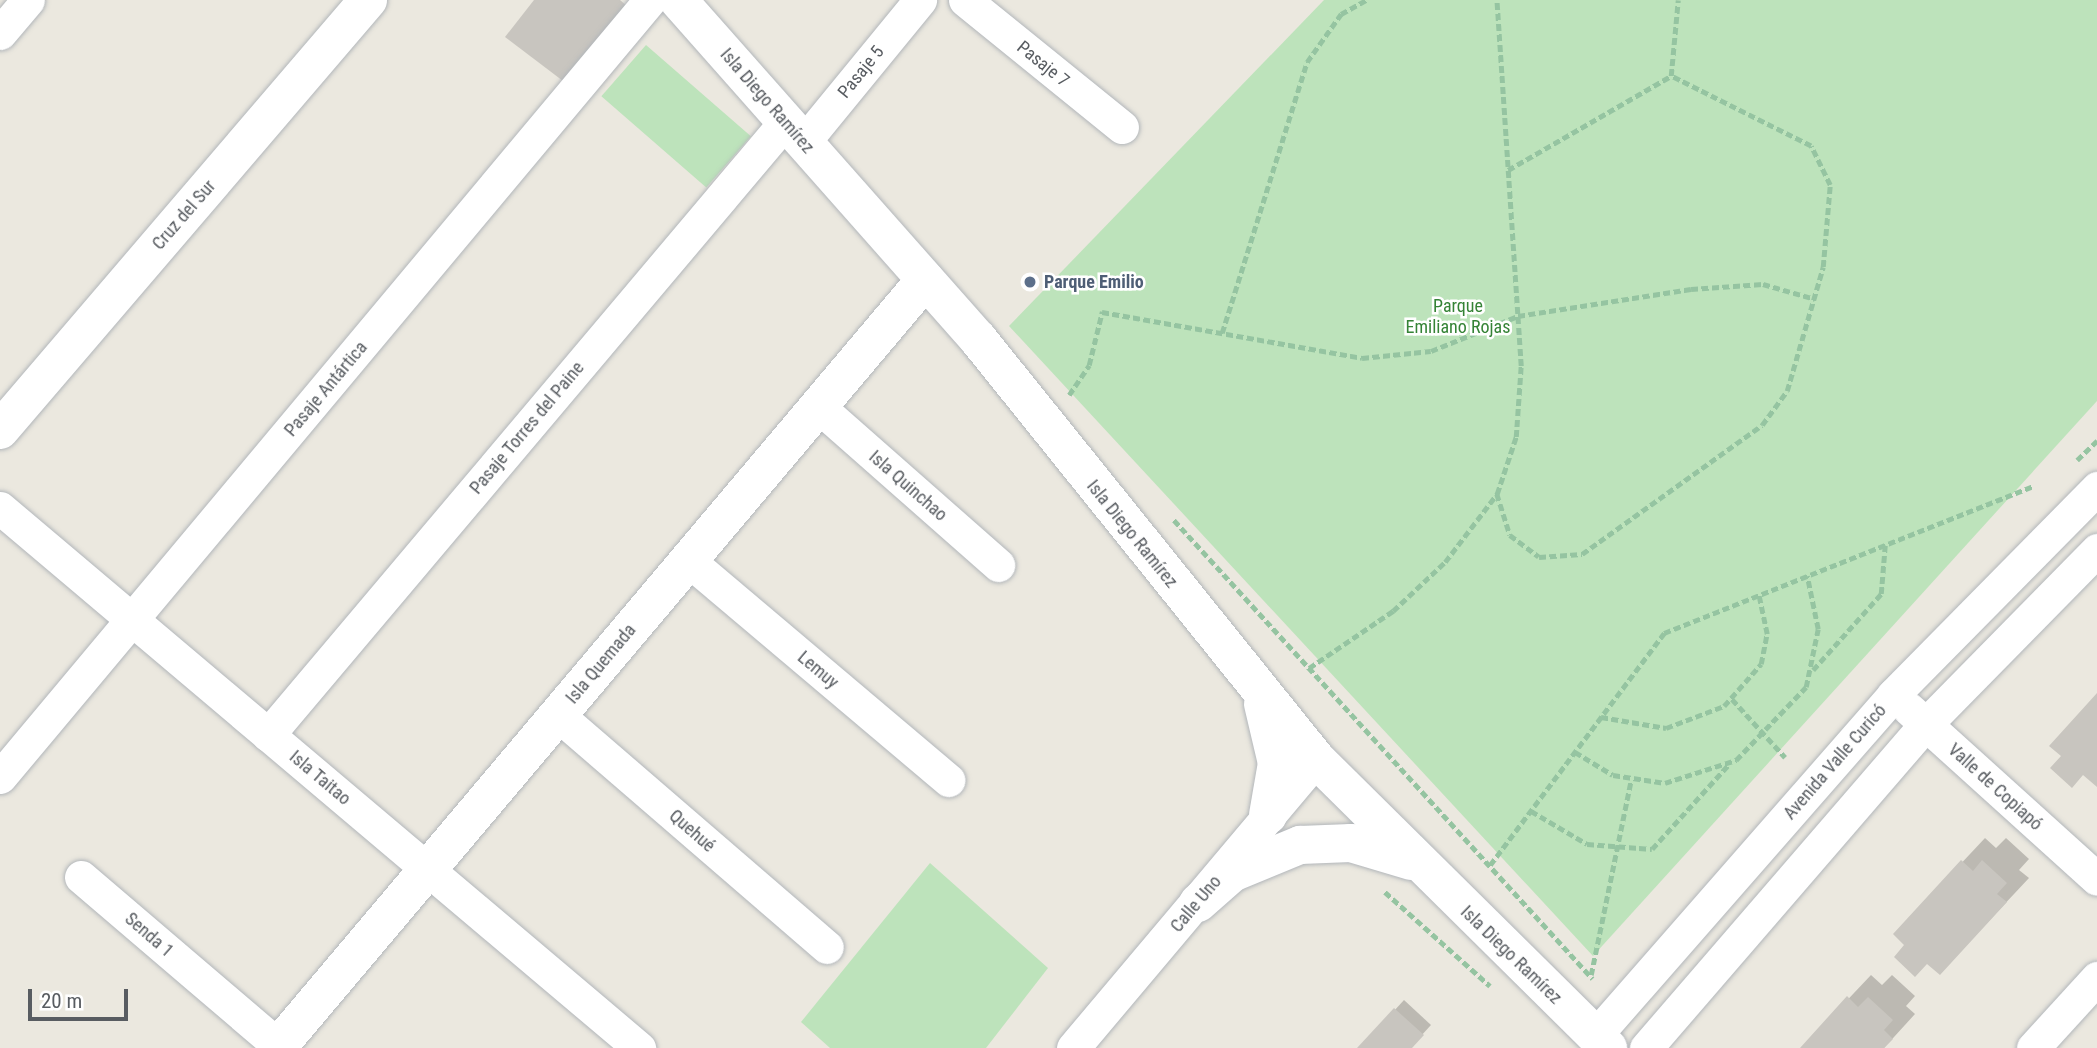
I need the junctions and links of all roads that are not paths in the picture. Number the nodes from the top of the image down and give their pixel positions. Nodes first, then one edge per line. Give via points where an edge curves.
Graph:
1 (28, 0) edge
2 (368, 0) edge
3 (650, 0) edge
4 (678, 0) edge
5 (920, 0) edge
6 (965, 0) edge
7 (0, 33) edge
8 (1122, 127) dead end
9 (795, 132) junction
10 (925, 280) junction
11 (819, 407) junction
12 (0, 430) edge
13 (2097, 488) edge
14 (0, 508) edge
15 (2097, 550) edge
16 (688, 560) junction
17 (998, 565) dead end
18 (133, 621) junction
19 (1249, 677) junction
20 (1893, 695) junction
21 (558, 715) junction
22 (1926, 724) junction
23 (268, 734) junction
24 (1317, 759) junction
25 (0, 777) edge
26 (948, 780) dead end
27 (1268, 815) junction
28 (1415, 863) junction
29 (427, 869) junction
30 (81, 877) dead end
31 (2097, 879) edge
32 (1198, 903) junction
33 (827, 947) dead end
34 (2097, 978) edge
35 (1602, 1035) edge
36 (279, 1047) edge
37 (639, 1048) edge
38 (1073, 1048) edge
39 (1646, 1048) edge
40 (2033, 1048) edge

1 - 7 street
2 - 12 street, Cruz del Sur
3 - 18 street, Pasaje Antártica
4 - 9 street, Isla Diego Ramírez
5 - 9 street, Pasaje 5
6 - 8 street, Pasaje 7
9 - 10 street, Isla Diego Ramírez
9 - 23 street, Pasaje Torres del Paine
10 - 11 street, Isla Quemada
10 - 19 street, Isla Diego Ramírez
11 - 16 street, Isla Quemada
11 - 17 street, Isla Quinchao
13 - 20 street, Avenida Valle Curicó
14 - 18 street, Isla Taitao
15 - 22 street
16 - 21 street, Isla Quemada
16 - 26 street, Lemuy
18 - 23 street, Isla Taitao
18 - 25 street, Pasaje Antártica
19 - 24 street, Isla Diego Ramírez
19 - 27 street via 1275,741
20 - 22 street, Valle de Copiapó
20 - 35 street, Avenida Valle Curicó
21 - 29 street, Isla Quemada
21 - 33 street, Quehué
22 - 31 street, Valle de Copiapó
22 - 39 street
23 - 29 street, Isla Taitao
24 - 27 street, Calle Uno
24 - 28 street, Isla Diego Ramírez
27 - 32 street, Calle Uno
28 - 32 street via 1351,843 1300,845 1242,868
28 - 35 street, Isla Diego Ramírez
29 - 36 street, Isla Quemada
29 - 37 street, Isla Taitao
30 - 36 street, Senda 1
32 - 38 street, Calle Uno
34 - 40 street

